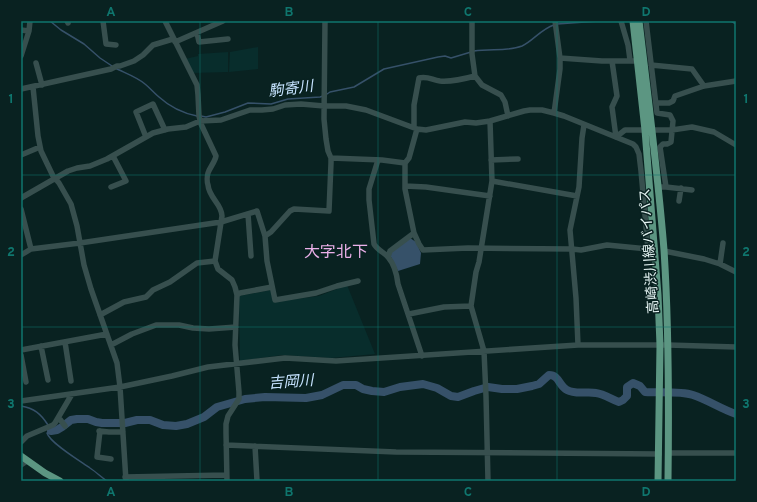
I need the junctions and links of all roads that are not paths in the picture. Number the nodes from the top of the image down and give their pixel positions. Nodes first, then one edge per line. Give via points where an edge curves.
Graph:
1 (30, 21) edge
2 (103, 21) edge
3 (165, 21) edge
4 (223, 21) edge
5 (325, 21) edge
6 (472, 21) edge
7 (555, 21) edge
8 (621, 21) edge
9 (633, 21) edge
10 (639, 21) edge
11 (646, 21) edge
12 (21, 30) edge
13 (29, 30) junction
14 (197, 33) junction
15 (228, 39) dead end
16 (174, 41) junction
17 (116, 45) dead end
18 (21, 56) edge
19 (560, 58) junction
20 (634, 60) junction
21 (612, 61) junction
22 (36, 63) dead end
23 (651, 65) junction
24 (475, 76) junction
25 (736, 81) edge
26 (42, 85) junction
27 (704, 86) junction
28 (33, 87) junction
29 (21, 90) edge
30 (656, 104) junction
31 (324, 106) junction
32 (554, 112) junction
33 (508, 116) junction
34 (200, 121) junction
35 (490, 121) junction
36 (584, 124) junction
37 (416, 128) junction
38 (165, 130) junction
39 (649, 130) junction
40 (672, 130) junction
41 (146, 137) junction
42 (616, 137) junction
43 (736, 145) edge
44 (40, 147) junction
45 (21, 156) edge
46 (113, 156) junction
47 (331, 158) junction
48 (518, 159) dead end
49 (378, 160) junction
50 (491, 160) junction
51 (405, 162) junction
52 (55, 178) junction
53 (492, 181) junction
54 (405, 186) junction
55 (111, 187) dead end
56 (666, 187) junction
57 (658, 188) junction
58 (681, 188) junction
59 (692, 190) dead end
60 (490, 196) junction
61 (577, 196) junction
62 (21, 198) edge
63 (679, 201) dead end
64 (21, 209) edge
65 (248, 214) junction
66 (221, 222) junction
67 (414, 233) junction
68 (265, 236) junction
69 (80, 243) junction
70 (723, 243) dead end
71 (31, 249) junction
72 (481, 249) junction
73 (572, 249) junction
74 (651, 249) junction
75 (664, 251) junction
76 (21, 255) edge
77 (251, 256) dead end
78 (388, 257) junction
79 (215, 261) junction
80 (720, 264) junction
81 (736, 272) edge
82 (358, 281) dead end
83 (272, 287) junction
84 (237, 295) junction
85 (471, 306) junction
86 (408, 314) junction
87 (100, 315) junction
88 (236, 327) junction
89 (107, 334) junction
90 (65, 342) junction
91 (111, 345) junction
92 (578, 345) junction
93 (660, 345) junction
94 (668, 345) junction
95 (41, 346) junction
96 (736, 347) edge
97 (21, 350) edge
98 (484, 351) junction
99 (21, 355) edge
100 (422, 356) junction
101 (237, 364) junction
102 (48, 380) dead end
103 (72, 381) dead end
104 (26, 382) dead end
105 (120, 387) junction
106 (72, 394) junction
107 (21, 401) edge
108 (123, 430) junction
109 (21, 442) edge
110 (226, 445) junction
111 (256, 446) junction
112 (487, 453) junction
113 (668, 453) junction
114 (736, 453) edge
115 (659, 454) junction
116 (111, 459) dead end
117 (23, 461) edge
118 (206, 478) edge
119 (226, 478) edge
120 (126, 479) edge
121 (60, 481) edge
122 (257, 481) edge
123 (488, 481) edge
124 (658, 481) edge
125 (668, 481) edge

1 - 13 street
2 - 17 street via 106,44
3 - 16 street
4 - 14 street
5 - 31 street
6 - 24 street
7 - 19 street
8 - 20 street
9 - 20 main road, 高崎渋川線バイパス
10 - 39 main road, 高崎渋川線バイパス
11 - 23 street
12 - 13 street
13 - 18 street
14 - 15 street via 200,42
14 - 16 street
16 - 26 street via 153,46 134,61 120,66
16 - 34 street via 197,85
19 - 21 street
19 - 32 street
20 - 21 street
20 - 39 main road, 高崎渋川線バイパス
21 - 42 street via 616,96 612,107
22 - 26 street
23 - 27 street via 692,69
23 - 30 street
24 - 33 street via 482,85 501,95
24 - 37 street via 451,81 419,78 414,105
25 - 27 street
26 - 28 street
27 - 30 street via 675,96 669,103
28 - 29 street
28 - 44 street
30 - 40 street via 657,113 672,117
31 - 34 street via 286,105 273,109 250,110 221,120
31 - 37 street via 346,106 366,110
31 - 47 street via 326,139
32 - 33 street via 530,110
32 - 36 street
33 - 35 street
34 - 38 street via 186,127
34 - 66 street via 216,156 208,173 208,187 222,211
35 - 37 street via 465,122 426,130
35 - 50 street
36 - 42 street
36 - 61 street
37 - 51 street via 409,158
38 - 41 street
38 - 41 street via 153,104 136,112
39 - 40 street
39 - 42 street via 625,130
39 - 57 main road, 高崎渋川線バイパス
39 - 74 main road, 高崎渋川線バイパス
40 - 43 street via 692,127 714,132
40 - 56 street via 671,142 660,147
41 - 46 street
42 - 74 street via 633,144 639,154
44 - 45 street
44 - 52 street
46 - 52 street
46 - 55 street via 126,181
47 - 49 street
47 - 68 street via 329,212 294,209
48 - 50 street
49 - 51 street
49 - 78 street via 369,189 372,234 376,248
50 - 53 street
51 - 54 street
52 - 62 street
52 - 69 street via 71,204
53 - 60 street
53 - 61 street
54 - 60 street
54 - 67 street
56 - 57 street
56 - 58 street
57 - 75 main road, 高崎渋川線バイパス
58 - 59 street
58 - 63 street
60 - 72 street
61 - 73 street via 570,230
64 - 71 street
65 - 66 street
65 - 68 street via 257,211
65 - 77 street
66 - 69 street
66 - 79 street
67 - 72 street via 423,250
67 - 78 street via 390,251
68 - 83 street
69 - 71 street
69 - 87 street
70 - 80 street
71 - 76 street
72 - 73 street
72 - 85 street
73 - 74 street via 581,250 607,245
73 - 92 street
74 - 93 main road, 高崎渋川線バイパス via 658,295
75 - 80 street
75 - 94 main road, 高崎渋川線バイパス
78 - 86 street via 396,272
79 - 84 street via 218,268 232,280
79 - 87 street via 197,263 146,297 124,302
80 - 81 street
82 - 83 street via 316,293 275,300
83 - 84 street
84 - 88 street
85 - 86 street via 444,307
85 - 98 street
86 - 100 street
87 - 89 street
88 - 91 street via 209,329 179,324 156,325
88 - 101 street
89 - 90 street
89 - 91 street
90 - 95 street
90 - 103 street
91 - 105 street via 117,363
92 - 93 street
92 - 98 street
93 - 94 street
93 - 115 main road, 高崎渋川線バイパス
94 - 96 street
94 - 113 main road, 高崎渋川線バイパス
95 - 97 street
95 - 102 street
98 - 100 street
98 - 112 street
99 - 104 street
100 - 101 street via 336,361 285,358
101 - 105 street via 208,367
101 - 110 street via 239,399 228,416
105 - 106 street
105 - 108 street
106 - 107 street
106 - 109 street via 62,422 27,436
108 - 116 street via 100,431 97,457
108 - 120 street
110 - 111 street
110 - 119 street
111 - 112 street
111 - 122 street
112 - 115 street
112 - 123 street
113 - 114 street
113 - 125 main road, 高崎渋川線バイパス
115 - 124 main road, 高崎渋川線バイパス
117 - 121 main road
118 - 119 street
118 - 120 street

